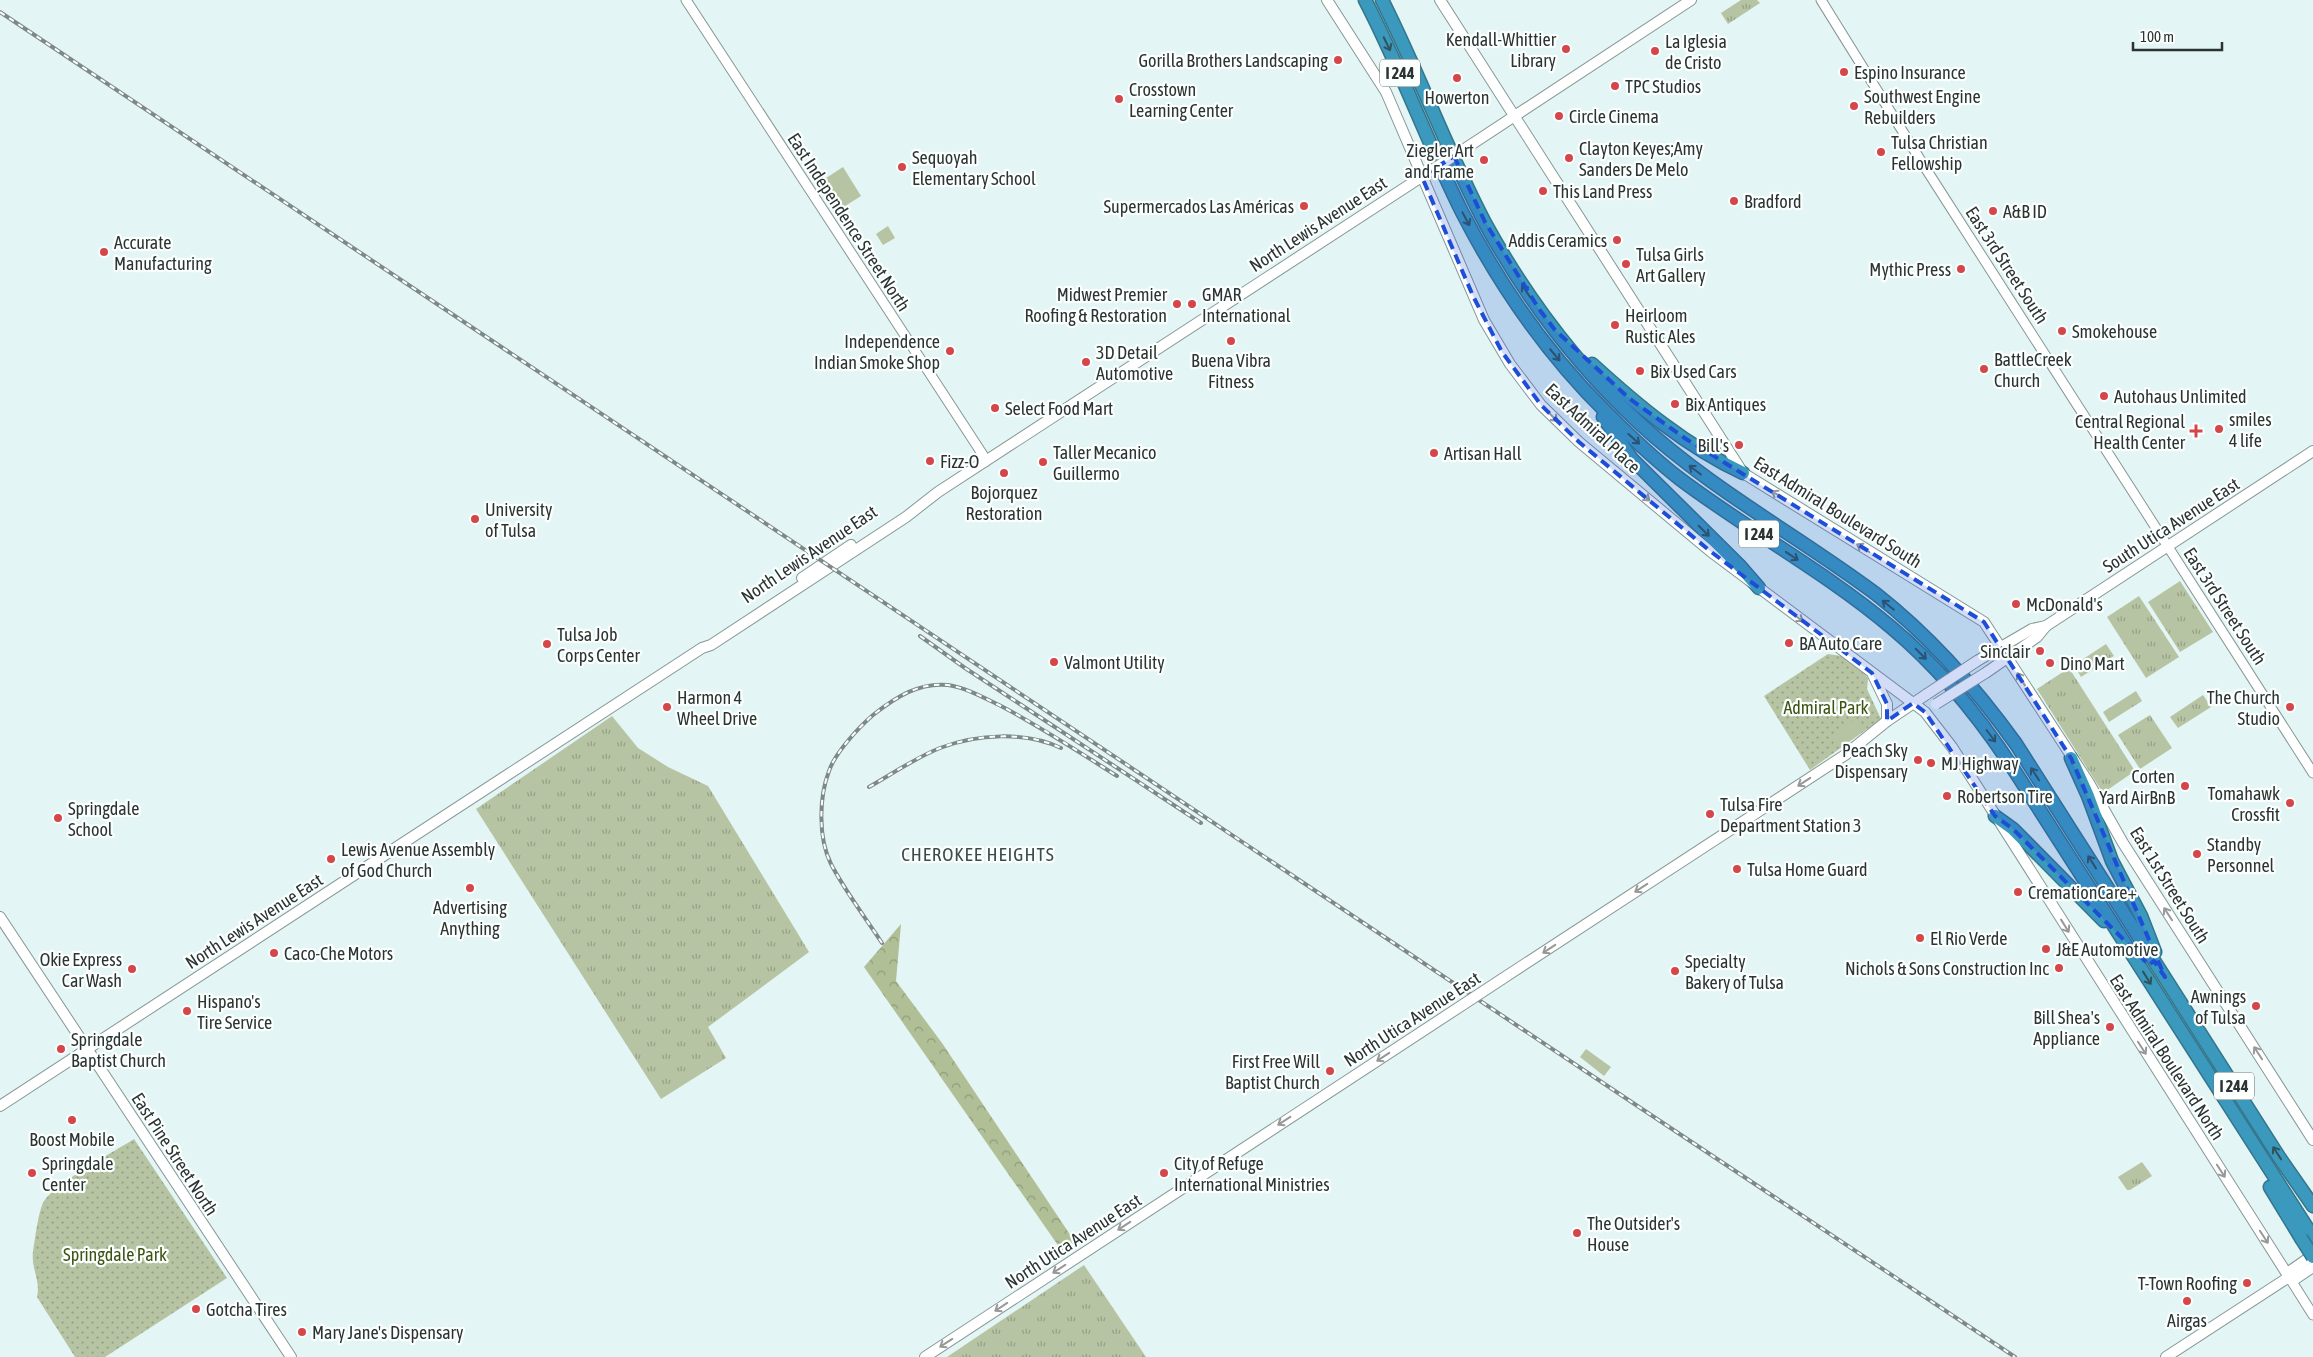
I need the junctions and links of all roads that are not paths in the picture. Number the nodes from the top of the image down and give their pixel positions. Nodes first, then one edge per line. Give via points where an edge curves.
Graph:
1 (686, 0) edge
2 (1327, 0) edge
3 (1365, 0) edge
4 (1382, 0) edge
5 (1440, 0) edge
6 (1691, 0) edge
7 (1821, 0) edge
8 (1515, 117) junction
9 (1426, 174) junction
10 (1555, 330) junction
11 (1587, 392) junction
12 (2313, 451) edge
13 (985, 462) junction
14 (1743, 473) junction
15 (2168, 547) junction
16 (1758, 588) junction
17 (1984, 622) joint
18 (2046, 626) junction
19 (2000, 647) junction
20 (2007, 658) junction
21 (1872, 673) junction
22 (1913, 703) junction
23 (1925, 712) junction
24 (1887, 721) junction
25 (2071, 758) junction
26 (2313, 773) edge
27 (1994, 816) junction
28 (0, 917) edge
29 (2121, 937) junction
30 (2165, 977) junction
31 (87, 1050) junction
32 (0, 1106) edge
33 (2313, 1140) edge
34 (2313, 1206) edge
35 (2308, 1236) edge
36 (2313, 1256) edge
37 (2313, 1267) edge
38 (2289, 1277) junction
39 (2313, 1315) edge
40 (291, 1357) edge
41 (925, 1357) edge
42 (2166, 1357) edge

1 - 13 street, East Independence Street North
2 - 9 main road, East Admiral Place via 1386,92
3 -> 11 highway, I 244 via 1481,247 1531,325
10 -> 4 highway, I 244 via 1513,271 1485,222
5 - 8 main road, East Admiral Boulevard South
6 - 8 main road, North Lewis Avenue East
7 - 15 street, East 3rd Street South
8 - 9 main road, North Lewis Avenue East, bridge
8 - 14 main road, East Admiral Boulevard South
9 - 13 main road, North Lewis Avenue East
9 -> 16 main road, East Admiral Place via 1484,320 1533,395 1579,442
10 - 14 highway via 1652,417
30 -> 10 highway, I 244 via 2016,744 1974,687 1950,661 1876,595 1734,498 1666,446 1604,388
11 -> 16 highway via 1632,460
11 -> 29 highway, I 244 via 1678,477 1870,610 1924,657 1996,742
12 - 15 main road, South Utica Avenue East
13 - 31 main road, North Lewis Avenue East via 711,646 702,648
17 -> 14 main road, East Admiral Boulevard South
15 - 18 main road, South Utica Avenue East
15 - 26 street, East 3rd Street South
16 -> 21 main road, East Admiral Place
17 - 19 main road, East 1st Street South
18 - 19 main road, South Utica Avenue East via 2032,629
18 - 20 main road, South Utica Avenue East
19 - 20 main road, East 1st Street South
19 - 22 main road, South Utica Avenue East, bridge
20 - 23 main road, South Utica Avenue East, bridge
25 -> 20 main road, East 1st Street South
21 - 22 main road, East Admiral Place
21 - 24 main road via 1886,704
22 - 23 main road
22 - 24 main road, North Utica Avenue East
23 - 27 main road via 1952,747
24 -> 41 main road, North Utica Avenue East, bridge via 1845,755
25 - 30 highway via 2112,860 2141,916
33 -> 25 main road, East 1st Street South
27 - 29 highway via 2013,829
27 -> 38 main road, East Admiral Boulevard North
28 - 31 main road, East Pine Street North
29 -> 35 highway, I 244 via 2221,1094 2246,1148
34 -> 30 highway, I 244
31 - 32 main road, North Lewis Avenue East
31 - 40 main road, East Pine Street North
35 - 36 highway, I 244, bridge
36 - 38 main road via 2290,1270
37 - 38 main road via 2295,1279
38 - 39 street, East Admiral Boulevard North
38 - 42 main road

